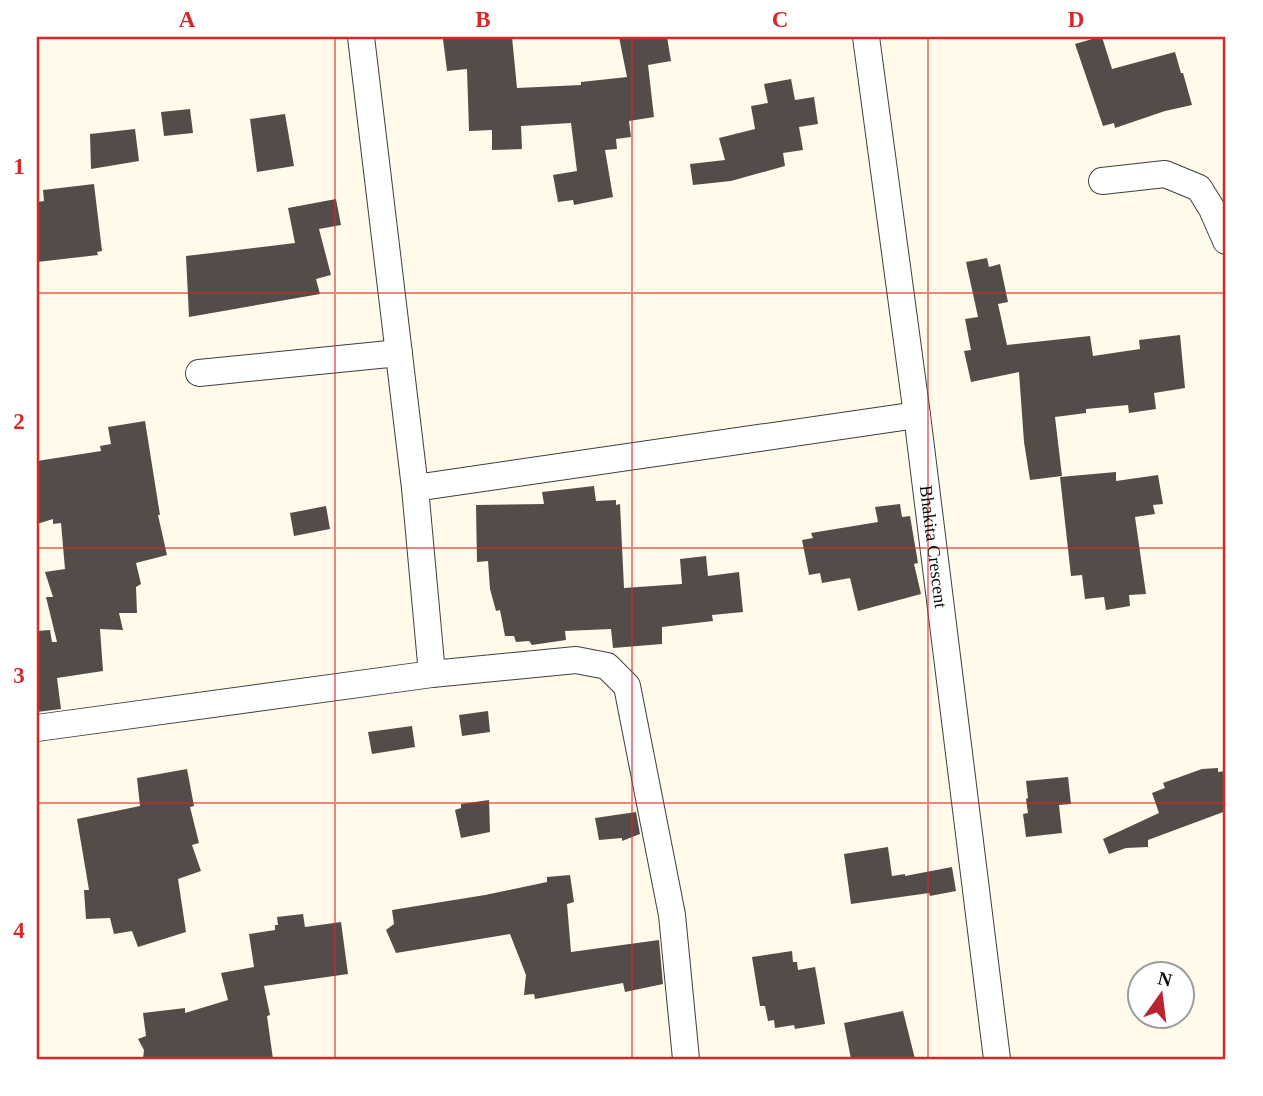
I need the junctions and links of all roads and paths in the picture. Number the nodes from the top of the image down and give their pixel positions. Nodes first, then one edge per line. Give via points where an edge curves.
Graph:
1 (360, 37) edge
2 (866, 37) edge
3 (1102, 181) dead end
4 (1226, 241) edge
5 (399, 353) junction
6 (198, 373) dead end
7 (917, 415) junction
8 (415, 488) junction
9 (432, 674) junction
10 (37, 728) edge
11 (686, 1059) edge
12 (998, 1059) edge

1 - 5 street
2 - 7 street, Bhakita Crescent
3 - 4 street via 1164,174 1199,188
5 - 6 street
5 - 8 street
7 - 8 street
7 - 12 street, Bhakita Crescent
8 - 9 street
9 - 10 street
9 - 11 street via 576,660 607,666 627,686 672,915

